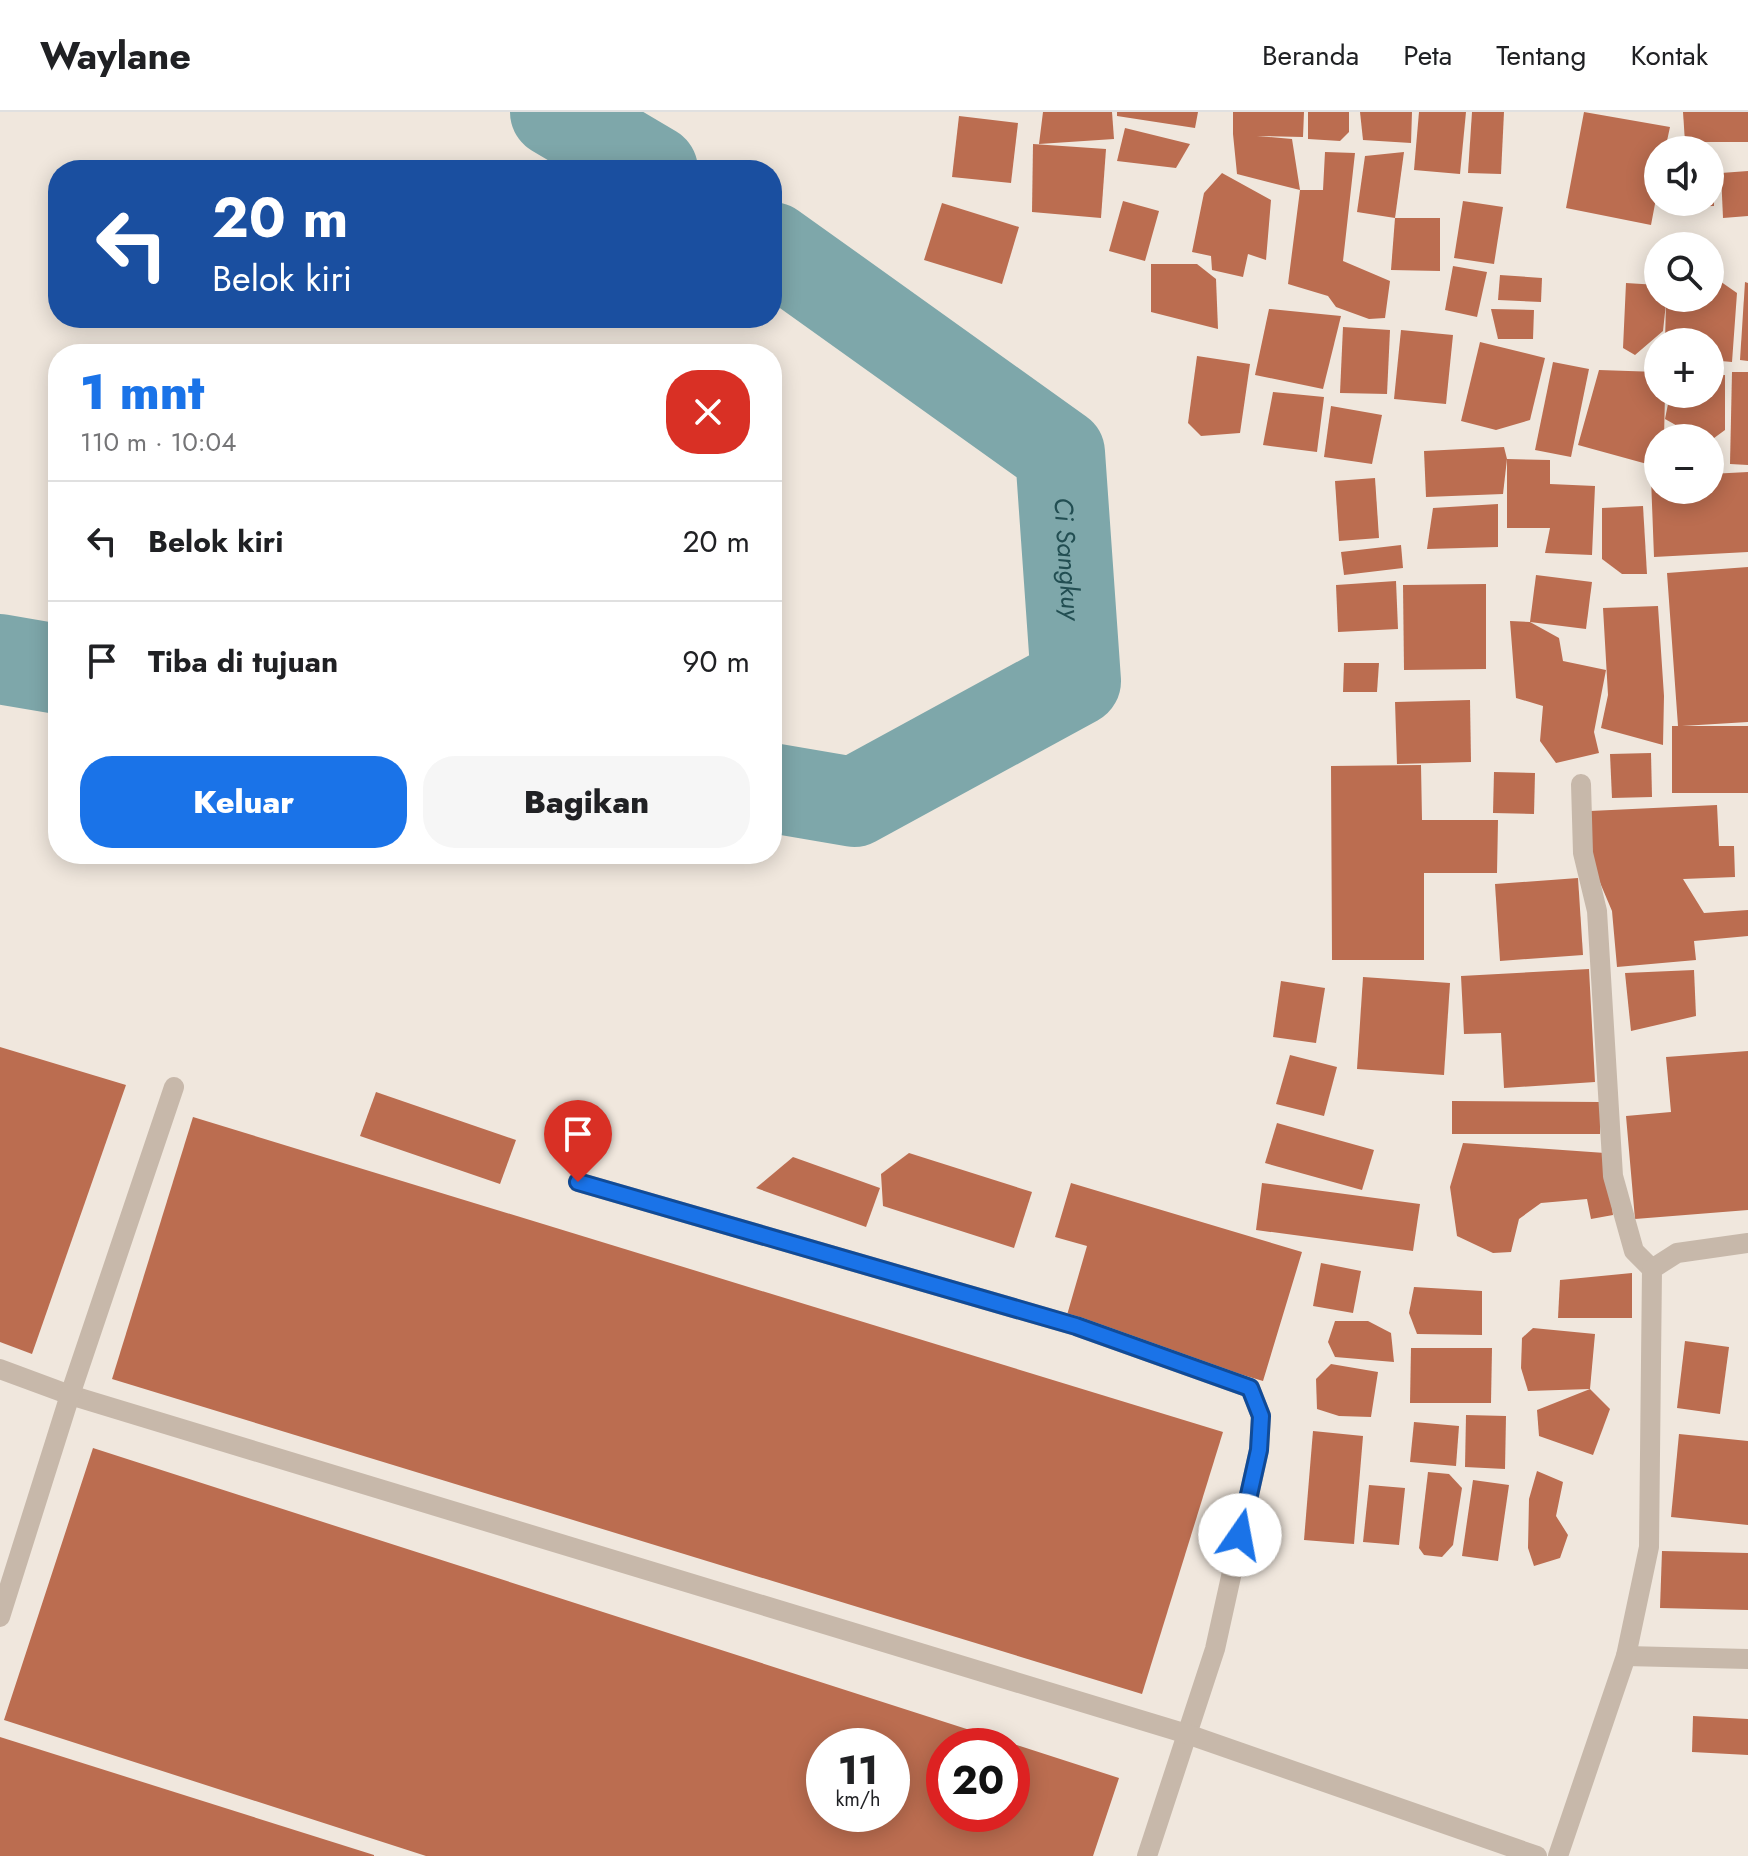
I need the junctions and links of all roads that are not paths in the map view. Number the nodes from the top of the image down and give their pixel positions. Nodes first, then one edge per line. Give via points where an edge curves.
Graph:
1 (1581, 784) dead end
2 (174, 1087) dead end
3 (578, 1182) dead end
4 (1748, 1243) edge
5 (1652, 1269) junction
6 (0, 1369) edge
7 (70, 1395) junction
8 (0, 1617) edge
9 (1626, 1656) junction
10 (1748, 1659) edge
11 (1187, 1734) junction
12 (1147, 1856) edge
13 (1537, 1856) edge
14 (1558, 1856) edge

1 - 5 street via 1583,853 1597,911 1613,1176 1634,1251
2 - 7 street
3 - 11 street via 1076,1326 1250,1388 1261,1416 1259,1450 1215,1649
4 - 5 street via 1677,1253
5 - 9 street via 1649,1547
6 - 7 street
7 - 8 street
7 - 11 street
9 - 10 street
9 - 14 street
11 - 12 street
11 - 13 street

